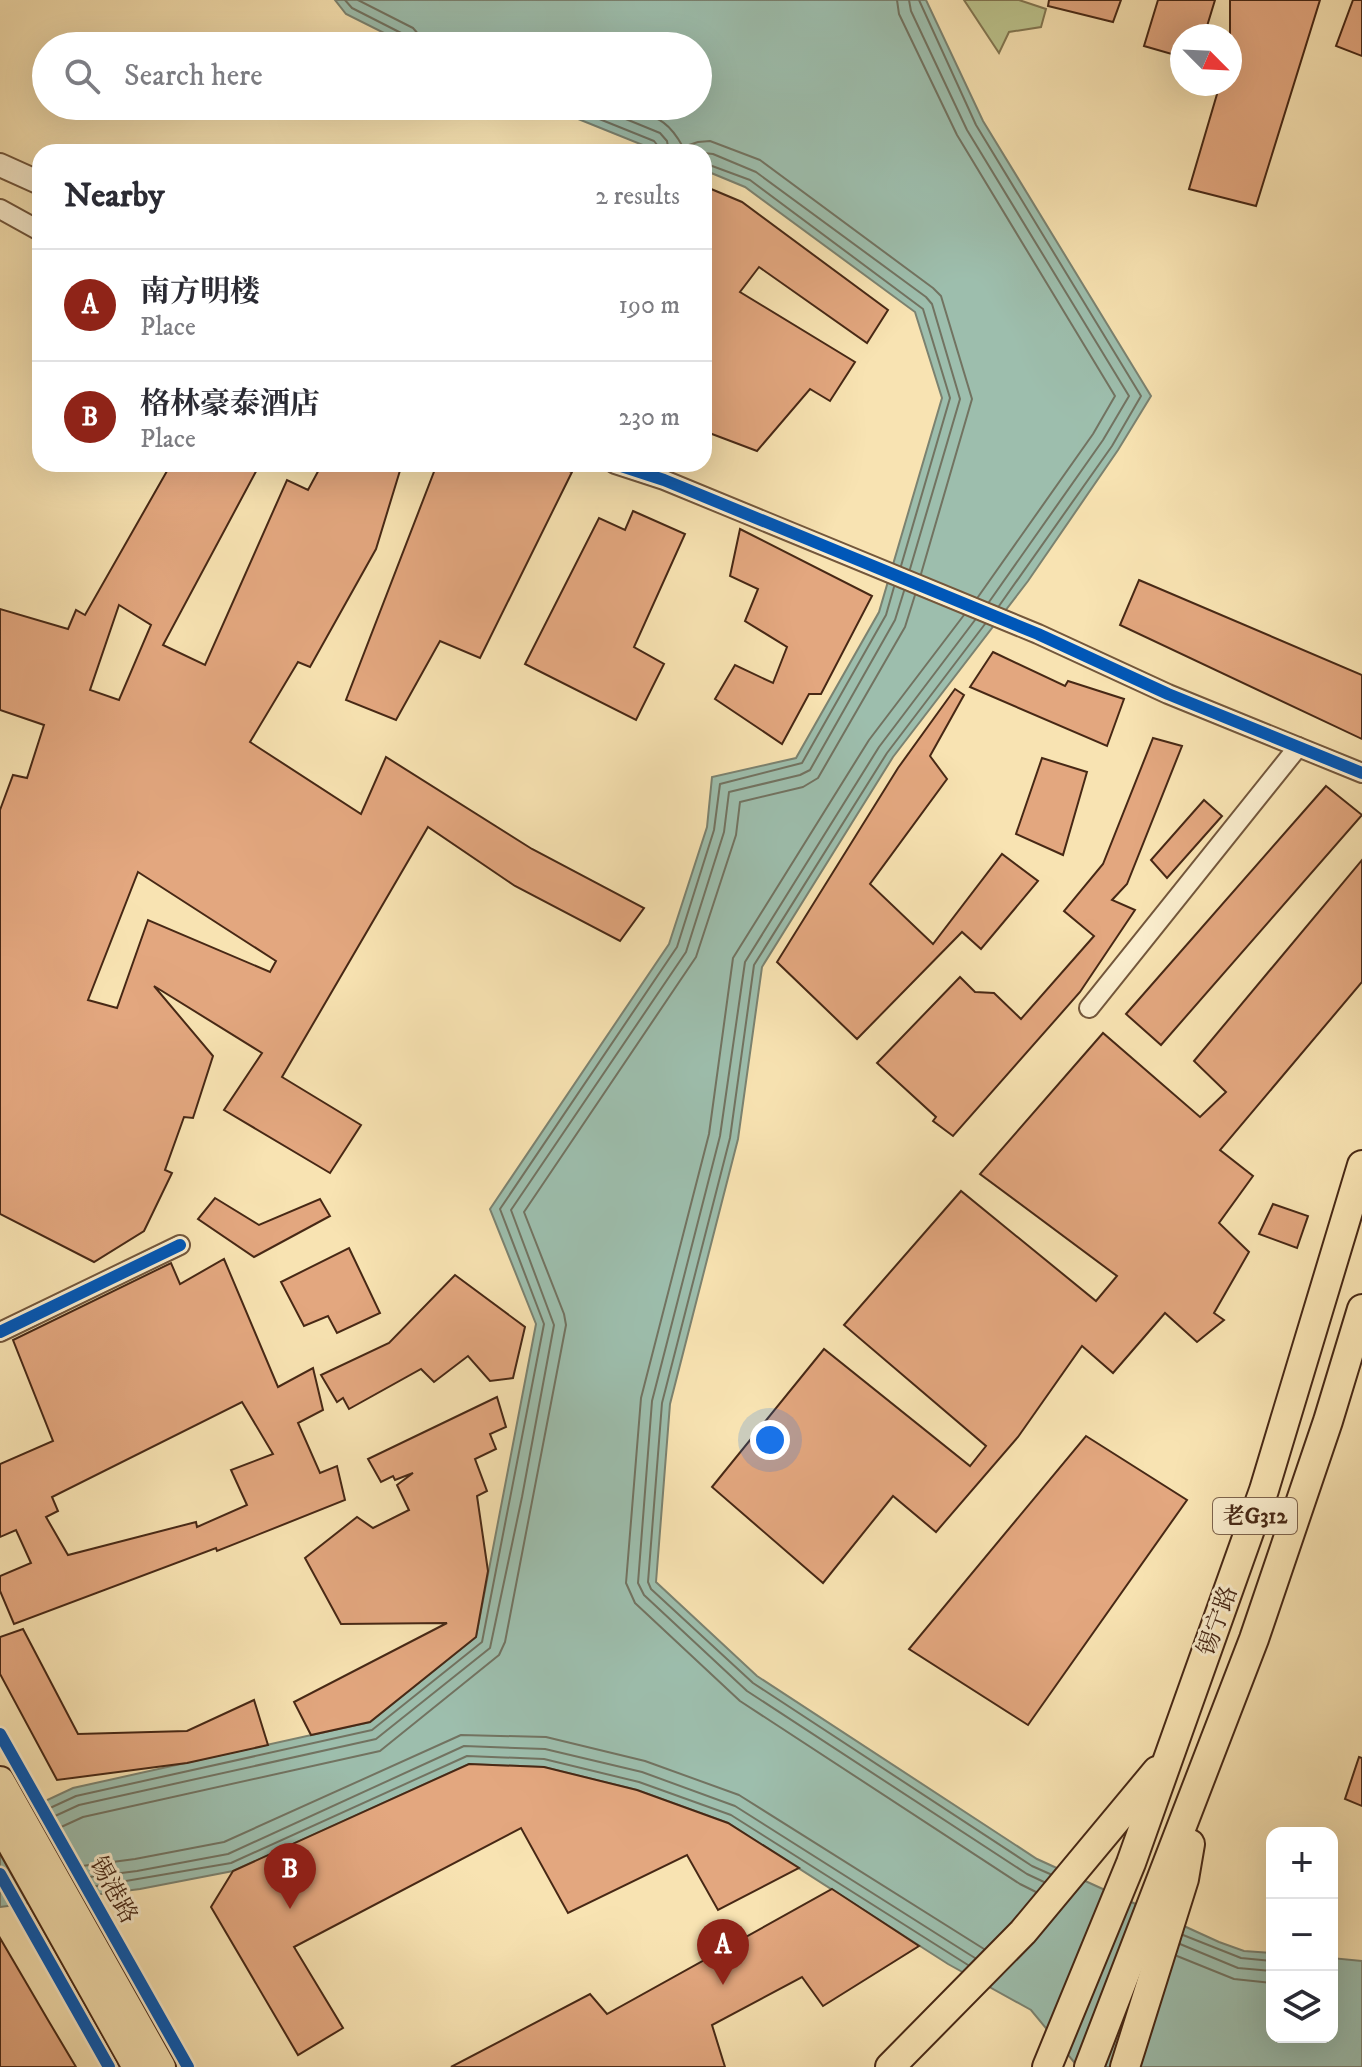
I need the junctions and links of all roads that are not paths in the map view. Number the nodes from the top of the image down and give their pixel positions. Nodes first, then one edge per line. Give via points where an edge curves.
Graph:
1 (0, 165) edge
2 (32, 179) edge
3 (0, 209) edge
4 (32, 227) edge
5 (640, 472) edge
6 (1298, 747) junction
7 (1362, 773) edge
8 (1089, 1008) dead end
9 (1362, 1165) edge
10 (180, 1245) dead end
11 (1362, 1309) edge
12 (0, 1332) edge
13 (1170, 1756) junction
14 (0, 1781) edge
15 (7, 1822) edge
16 (1173, 1879) junction
17 (47, 1886) junction
18 (137, 2067) edge
19 (161, 2067) edge
20 (890, 2067) edge
21 (1047, 2067) edge
22 (1089, 2067) edge
23 (1125, 2067) edge

1 - 2 street
3 - 4 street
5 - 6 street via 1038,634
6 - 7 street
6 - 8 street
9 - 13 main road, 锡宁路 / 老G312 via 1264,1490
10 - 12 street
11 - 16 main road, 锡宁路 / 老G312 via 1254,1639 1202,1776
13 - 20 main road via 1023,1932
13 - 21 main road, 锡宁路 / 老G312
14 - 15 main road, 锡港路
15 - 17 main road, 锡港路
16 - 22 main road, 锡宁路
16 - 23 main road
17 - 18 main road, 锡港路
17 - 19 main road, 锡港路

